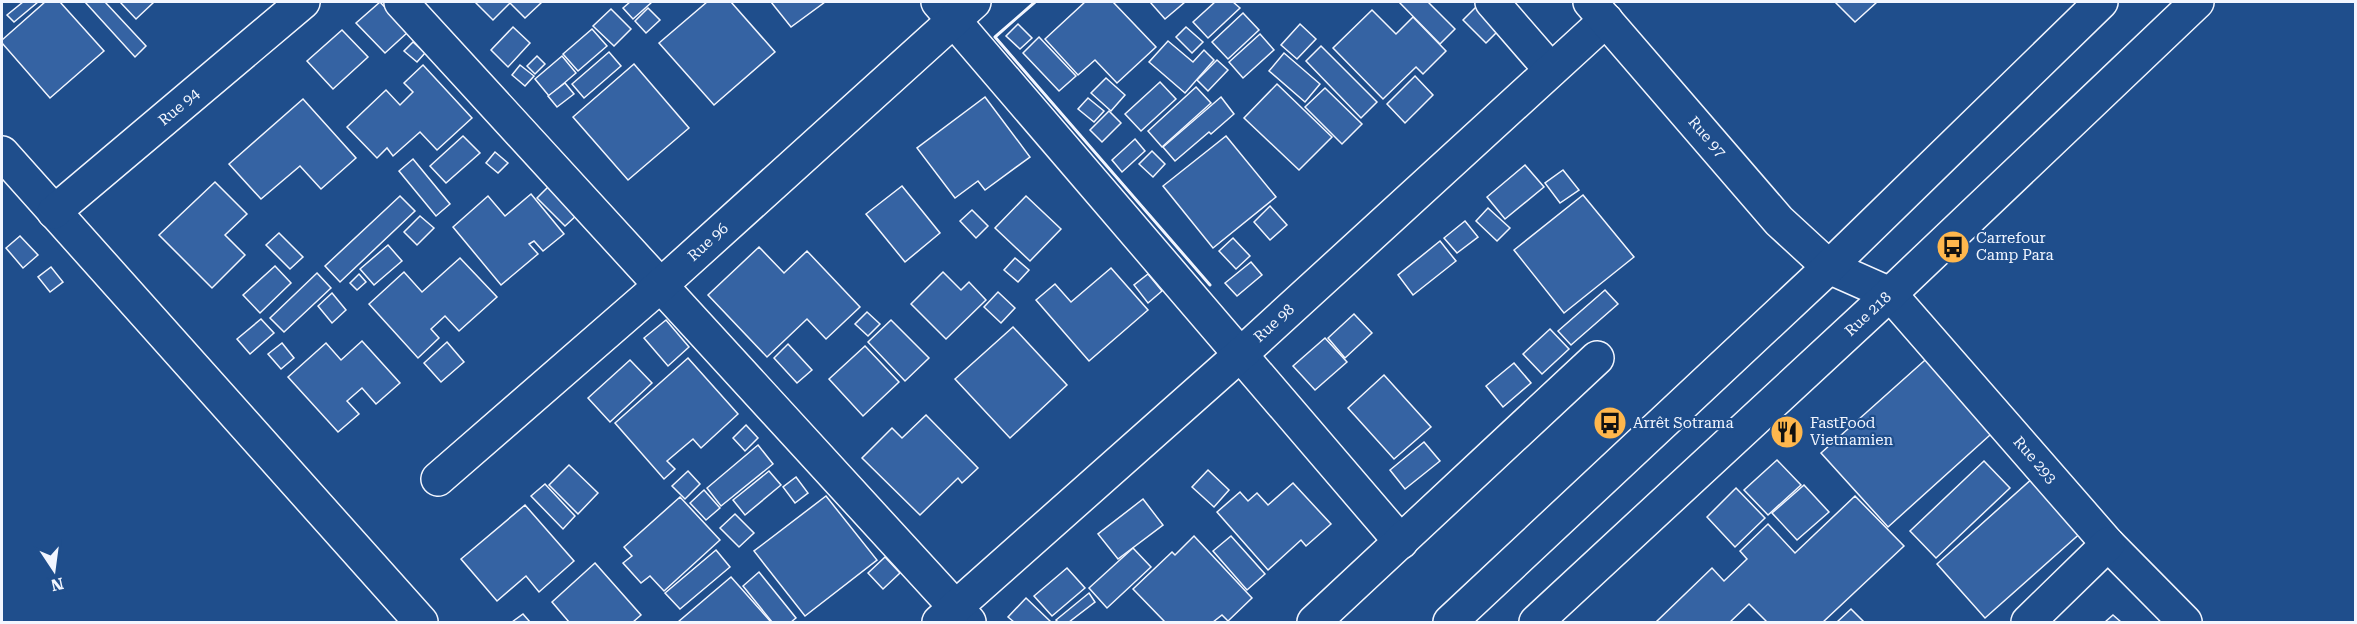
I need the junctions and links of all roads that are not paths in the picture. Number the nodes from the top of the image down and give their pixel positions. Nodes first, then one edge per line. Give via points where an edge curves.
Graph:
1 (303, 2) edge
2 (401, 2) edge
3 (1492, 2) edge
4 (2101, 2) edge
5 (2197, 2) edge
6 (956, 7) edge
7 (1598, 11) edge
8 (1551, 70) junction
9 (2, 153) edge
10 (54, 212) junction
11 (1829, 267) junction
12 (661, 285) junction
13 (1890, 294) junction
14 (1241, 354) junction
15 (1597, 358) dead end
16 (438, 479) dead end
17 (1401, 542) junction
18 (2108, 544) junction
19 (955, 618) edge
20 (421, 622) edge
21 (1314, 622) edge
22 (1450, 622) edge
23 (1536, 622) edge
24 (2028, 622) edge
25 (2185, 622) edge

1 - 10 main road, Rue 94
2 - 12 main road
3 - 8 main road
4 - 11 main road
5 - 13 main road, Rue 218
6 - 12 main road, Rue 96
6 - 14 main road
7 - 8 main road, Rue 98
7 - 11 main road, Rue 97 via 1779,221
8 - 14 main road, Rue 98
9 - 10 main road
10 - 20 main road
11 - 13 main road, Rue 97
11 - 22 main road
12 - 16 main road, Rue 96
12 - 19 main road
13 - 18 main road, Rue 293
13 - 23 main road, Rue 218
14 - 17 main road
14 - 19 main road, Rue 98
15 - 17 main road
17 - 21 main road
18 - 24 main road
18 - 25 main road, Rue 293

